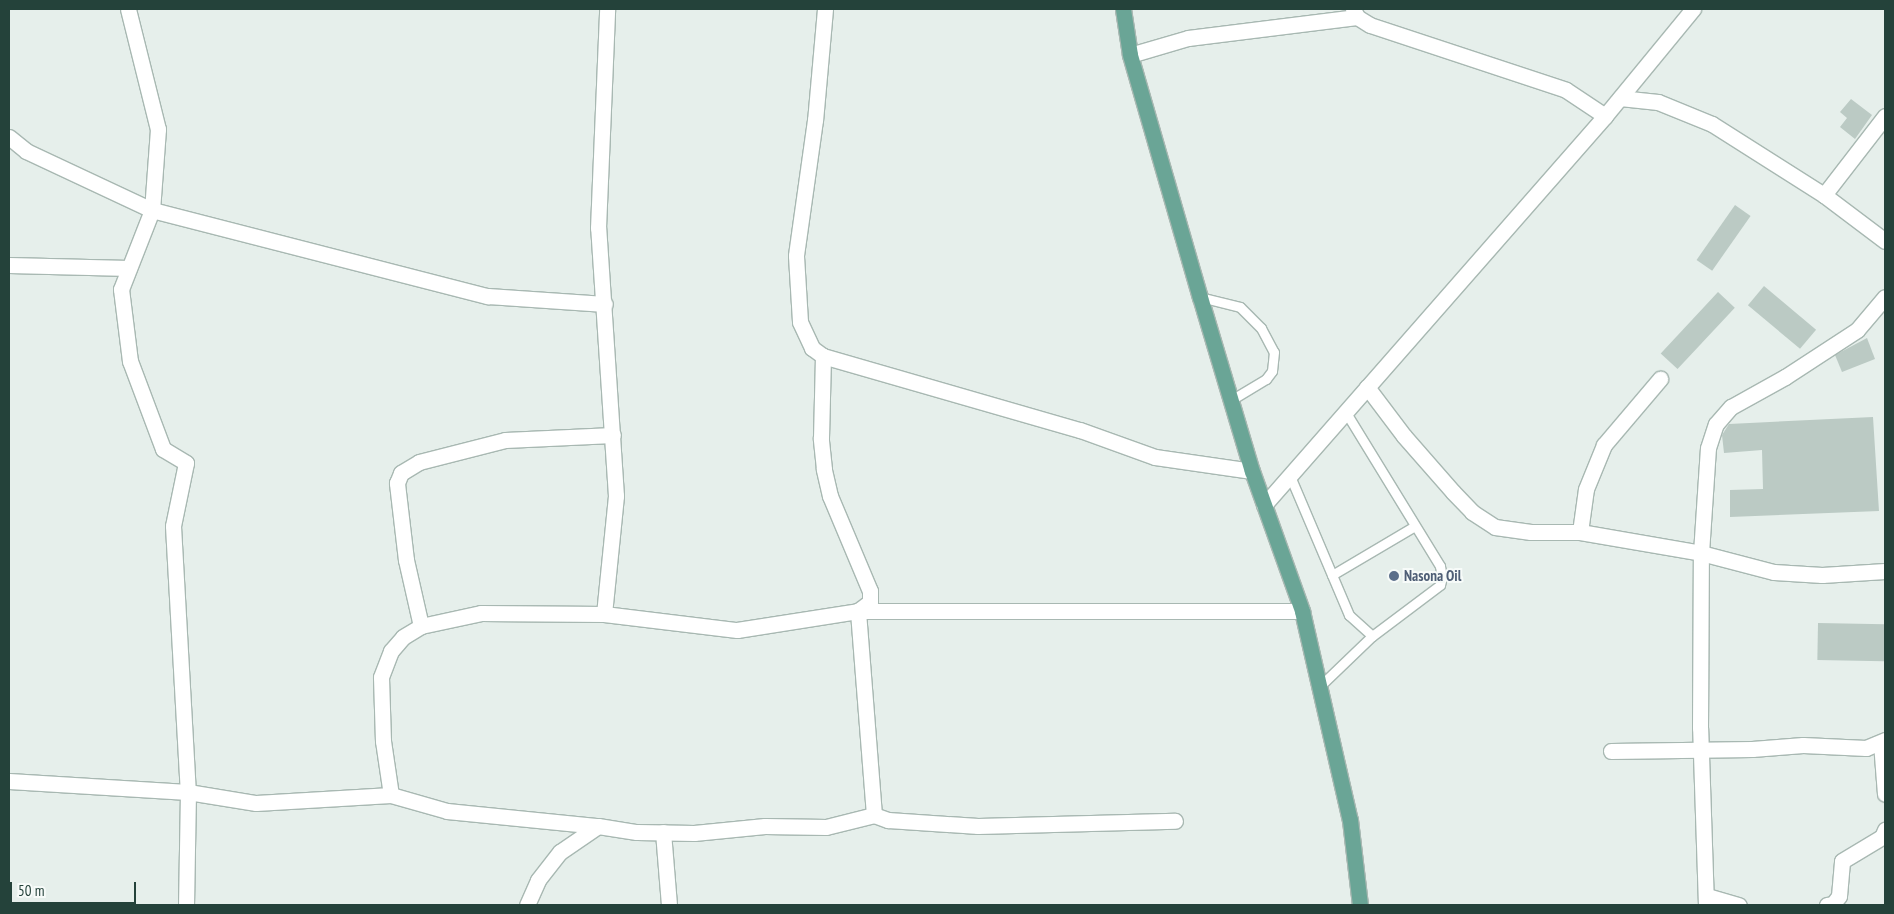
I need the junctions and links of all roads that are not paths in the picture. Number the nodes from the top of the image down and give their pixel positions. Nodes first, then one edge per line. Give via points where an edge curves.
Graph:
1 (128, 9) edge
2 (607, 9) edge
3 (825, 9) edge
4 (1123, 9) edge
5 (1692, 9) edge
6 (1355, 13) edge
7 (1130, 55) junction
8 (1620, 98) junction
9 (1605, 116) junction
10 (1885, 116) edge
11 (9, 137) edge
12 (1824, 195) junction
13 (152, 210) junction
14 (1885, 241) edge
15 (9, 266) edge
16 (129, 268) junction
17 (1200, 297) junction
18 (1885, 297) edge
19 (605, 304) junction
20 (823, 356) junction
21 (1660, 379) dead end
22 (1367, 387) junction
23 (1231, 400) junction
24 (1345, 411) junction
25 (614, 435) junction
26 (1252, 471) junction
27 (1290, 476) junction
28 (1264, 505) junction
29 (1415, 526) junction
30 (1580, 532) junction
31 (1700, 553) junction
32 (1885, 571) edge
33 (1332, 575) junction
34 (858, 611) junction
35 (1302, 611) junction
36 (604, 614) junction
37 (421, 626) junction
38 (1372, 636) junction
39 (1319, 687) junction
40 (1883, 741) edge
41 (1701, 749) junction
42 (1611, 751) dead end
43 (9, 781) edge
44 (188, 792) junction
45 (1885, 794) edge
46 (391, 796) junction
47 (874, 815) junction
48 (1174, 821) dead end
49 (598, 826) junction
50 (1885, 830) edge
51 (663, 832) junction
52 (1707, 900) edge
53 (186, 905) edge
54 (526, 905) edge
55 (669, 905) edge
56 (1360, 905) edge
57 (1739, 905) edge
58 (1827, 905) edge

1 - 13 street via 158,130
2 - 19 street via 598,228
3 - 20 street via 815,120 796,256 800,322 812,348
4 - 7 main road
5 - 8 street
6 - 7 street via 1188,38
6 - 9 street via 1370,25 1566,90
7 - 17 main road
8 - 9 street
8 - 12 street via 1658,102 1712,124
9 - 22 street
10 - 12 street
11 - 13 street via 26,151
12 - 14 street
13 - 16 street
13 - 19 street via 488,296
15 - 16 street
16 - 44 street via 121,289 130,361 163,448 186,464 173,526
17 - 23 main road
17 - 23 lane via 1240,307 1261,328 1274,352 1272,371 1266,379
18 - 31 street via 1857,330 1785,377 1730,407 1716,424 1708,448
19 - 25 street
20 - 26 street via 1080,430 1155,458
20 - 34 street via 821,438 824,469 830,496 870,591 870,602
21 - 30 street via 1604,445 1586,489
22 - 24 street
22 - 30 street via 1404,436 1472,512 1495,527 1531,532
23 - 26 main road
24 - 27 street
24 - 29 lane
25 - 36 street via 616,496
25 - 37 street via 505,440 419,462 401,473 397,483 406,560
26 - 28 main road
27 - 28 street
27 - 33 lane
28 - 35 main road
29 - 33 lane
29 - 38 lane via 1440,566 1440,585
30 - 31 street
31 - 32 street via 1774,572 1822,575
31 - 41 street
33 - 38 lane via 1349,615
34 - 35 street
34 - 36 street via 736,630
34 - 47 street
35 - 39 main road
36 - 37 street via 481,613
37 - 46 street via 403,637 391,651 381,677 383,741
38 - 39 lane
39 - 56 main road via 1350,820
40 - 41 street via 1866,748 1803,745
40 - 45 street
41 - 42 street
41 - 52 street
43 - 44 street
44 - 46 street via 256,803
44 - 53 street
46 - 49 street via 447,812
47 - 48 street via 888,820 978,826
47 - 51 street via 826,827 765,826 694,833
49 - 51 street
49 - 54 street via 560,852 538,880
50 - 58 street via 1882,836 1842,861 1839,896 1834,904
51 - 55 street
52 - 57 street

